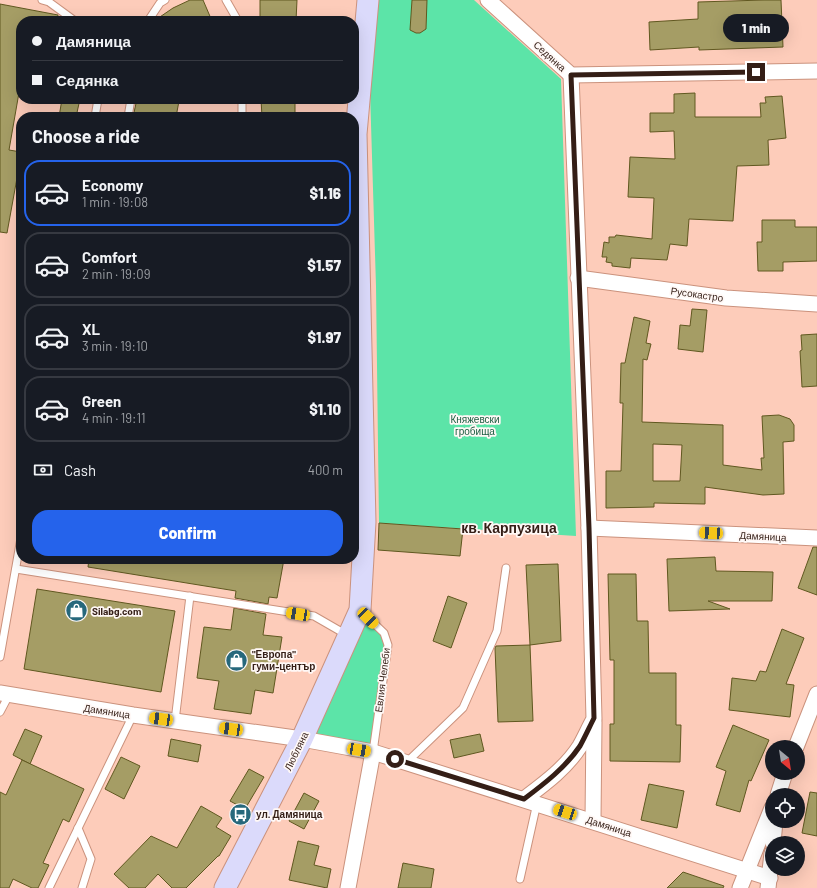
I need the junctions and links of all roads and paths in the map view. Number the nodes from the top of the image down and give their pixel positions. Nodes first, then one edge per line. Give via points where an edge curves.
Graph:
1 (42, 0) edge
2 (165, 0) edge
3 (226, 0) edge
4 (368, 0) edge
5 (488, 0) edge
6 (68, 16) edge
7 (151, 16) edge
8 (235, 16) edge
9 (817, 71) edge
10 (571, 75) junction
11 (359, 100) edge
12 (578, 278) junction
13 (817, 304) edge
14 (359, 309) edge
15 (589, 528) junction
16 (817, 538) edge
17 (17, 564) edge
18 (506, 568) dead end
19 (16, 569) junction
20 (190, 596) junction
21 (360, 610) junction
22 (350, 637) junction
23 (0, 657) edge
24 (4, 694) edge
25 (817, 694) edge
26 (0, 712) edge
27 (133, 715) junction
28 (594, 718) junction
29 (175, 721) junction
30 (302, 739) junction
31 (799, 740) edge
32 (373, 752) junction
33 (406, 762) junction
34 (531, 801) junction
35 (593, 821) junction
36 (765, 826) edge
37 (78, 828) junction
38 (748, 871) junction
39 (520, 879) dead end
40 (769, 883) edge
41 (49, 888) edge
42 (82, 888) edge
43 (225, 888) edge
44 (348, 888) edge
45 (740, 888) edge

1 - 6 lane
2 - 7 lane
3 - 8 lane
4 - 11 street
5 - 10 street, Седянка
9 - 10 street, Седянка
10 - 12 street
12 - 13 street, Русокастро via 726,298
12 - 15 street
14 - 21 street via 365,522
15 - 16 street, Дамяница
15 - 28 street
17 - 19 lane
18 - 33 lane via 497,631 464,708
19 - 20 lane
19 - 23 lane
20 - 22 lane via 314,616
20 - 29 lane
21 - 22 street, Любляна
21 - 32 lane, Евлия Челеби via 384,633 388,645
22 - 30 street, Любляна
24 - 26 lane
24 - 27 street, Дамяница
25 - 31 street
27 - 29 street, Дамяница
27 - 37 lane
28 - 34 street via 580,747
28 - 35 street
29 - 30 street, Дамяница
30 - 32 street, Дамяница
30 - 43 street, Любляна
32 - 33 street, Дамяница
32 - 44 street, Евлия Челеби
33 - 34 street, Дамяница
34 - 35 street, Дамяница
34 - 39 lane
35 - 38 street, Дамяница
36 - 38 street
37 - 41 lane
37 - 42 lane via 90,859
38 - 40 street, Дамяница
38 - 45 street

